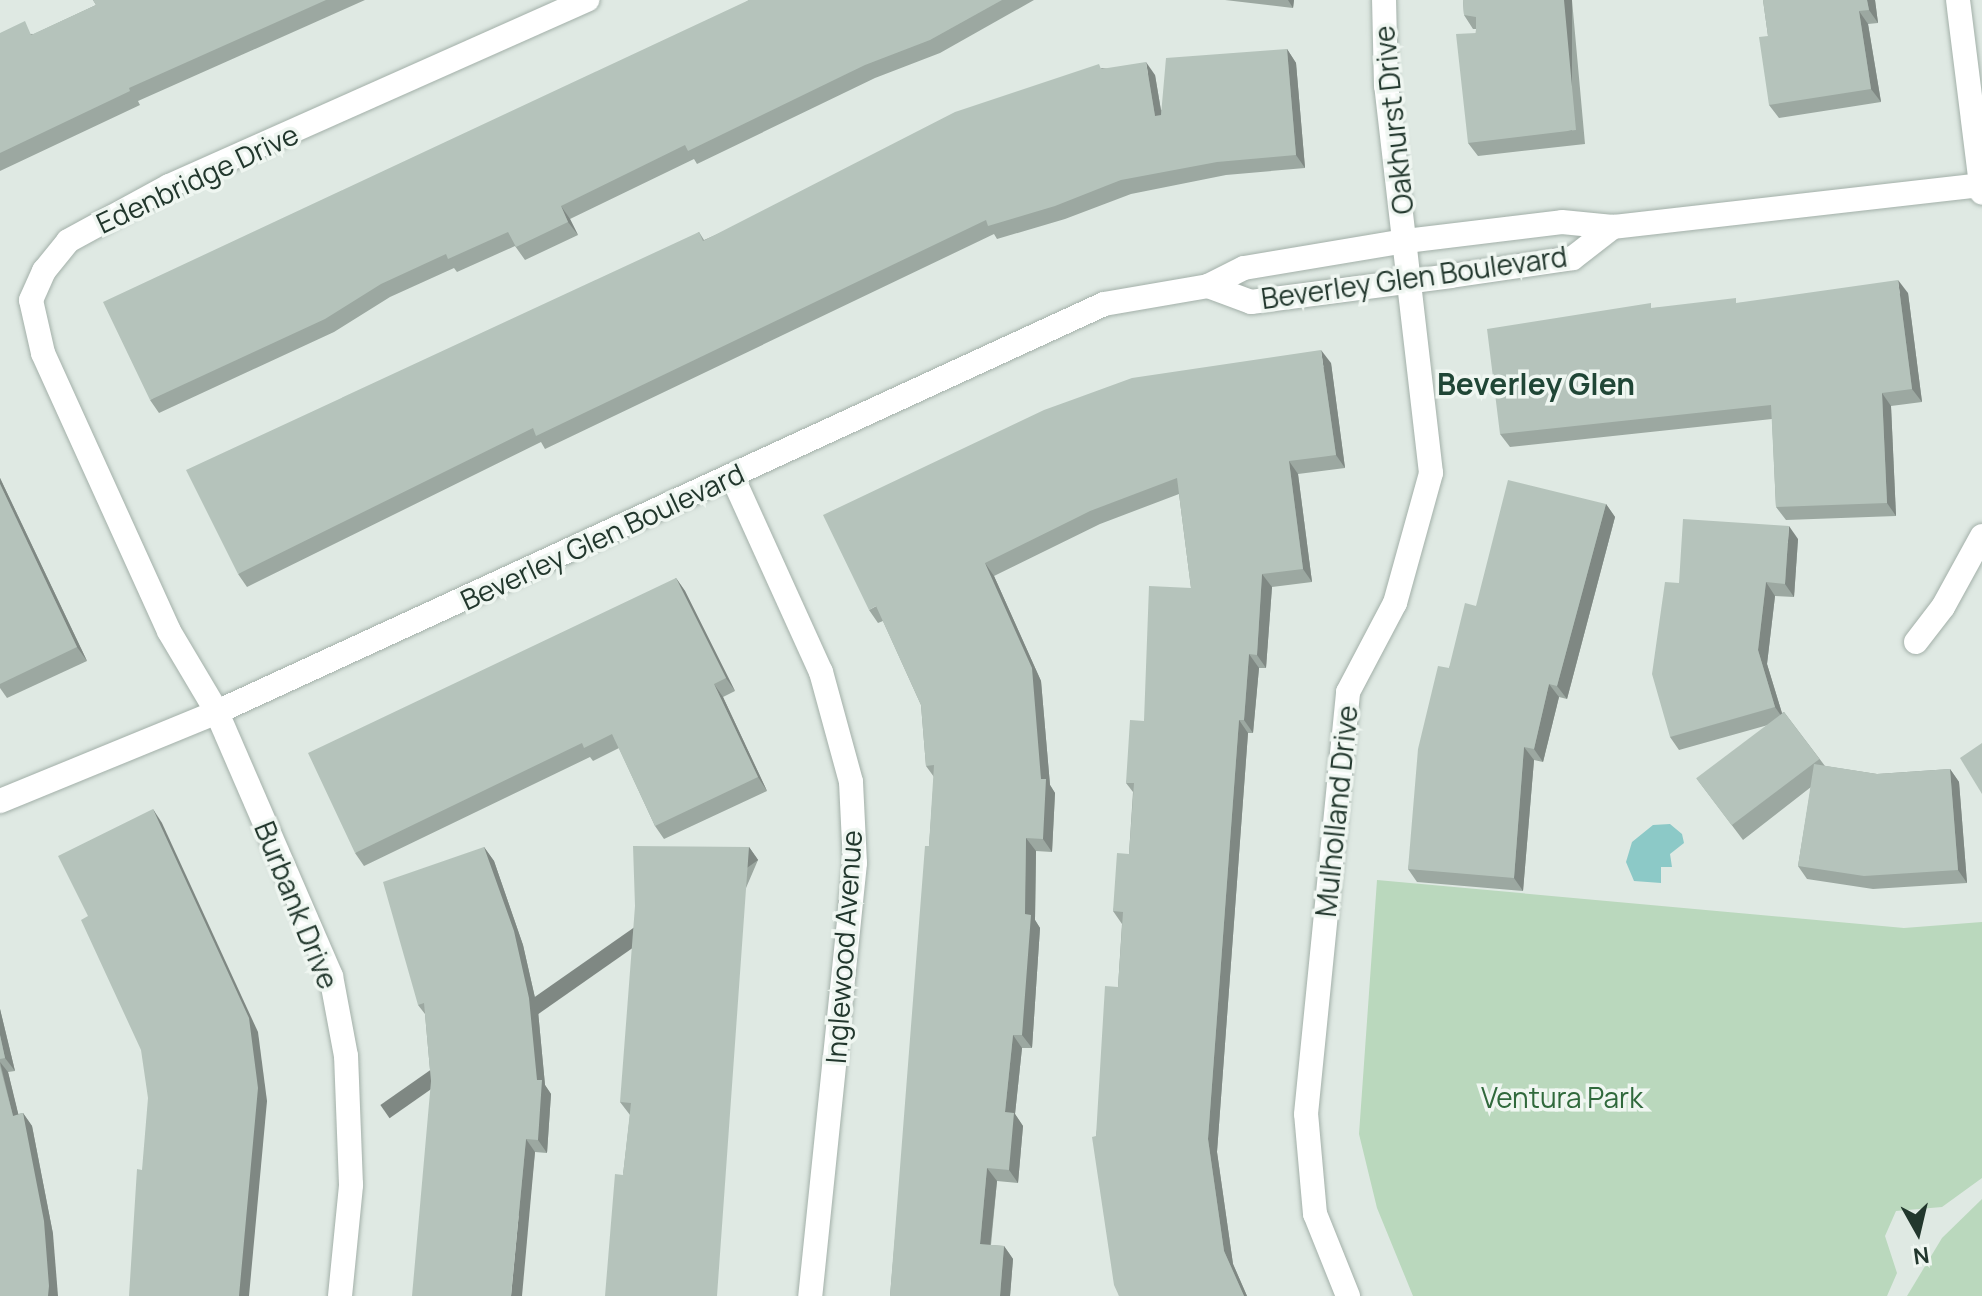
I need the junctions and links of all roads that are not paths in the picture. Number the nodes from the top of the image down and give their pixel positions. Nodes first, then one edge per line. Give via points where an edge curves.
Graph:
1 (587, 0) edge
2 (1384, 0) edge
3 (1958, 0) edge
4 (1982, 185) edge
5 (1982, 193) edge
6 (1613, 227) junction
7 (1406, 241) junction
8 (1410, 282) junction
9 (1208, 286) junction
10 (732, 476) junction
11 (1982, 536) edge
12 (1916, 642) dead end
13 (217, 712) junction
14 (0, 801) edge
15 (340, 1296) edge
16 (810, 1296) edge
17 (1348, 1296) edge

1 - 13 street, Edenbridge Drive via 169,186 68,241 44,271 31,300 43,353 169,631
2 - 7 street, Oakhurst Drive via 1386,86
3 - 4 street
4 - 5 street
4 - 6 street, Beverley Glen Boulevard
6 - 7 street, Beverley Glen Boulevard via 1562,222
6 - 8 street, Beverley Glen Boulevard via 1573,258
7 - 8 street, Mulholland Drive
7 - 9 street, Beverley Glen Boulevard via 1244,268
8 - 9 street, Beverley Glen Boulevard via 1251,302
8 - 17 street, Mulholland Drive via 1431,473 1395,603 1348,692 1306,1114 1315,1214
9 - 10 street, Beverley Glen Boulevard via 1104,304
10 - 13 street, Beverley Glen Boulevard
10 - 16 street, Inglewood Avenue via 821,672 851,782 855,863
11 - 12 street via 1943,607
13 - 14 street, Beverley Glen Boulevard
13 - 15 street, Burbank Drive via 331,976 346,1056 350,1171

